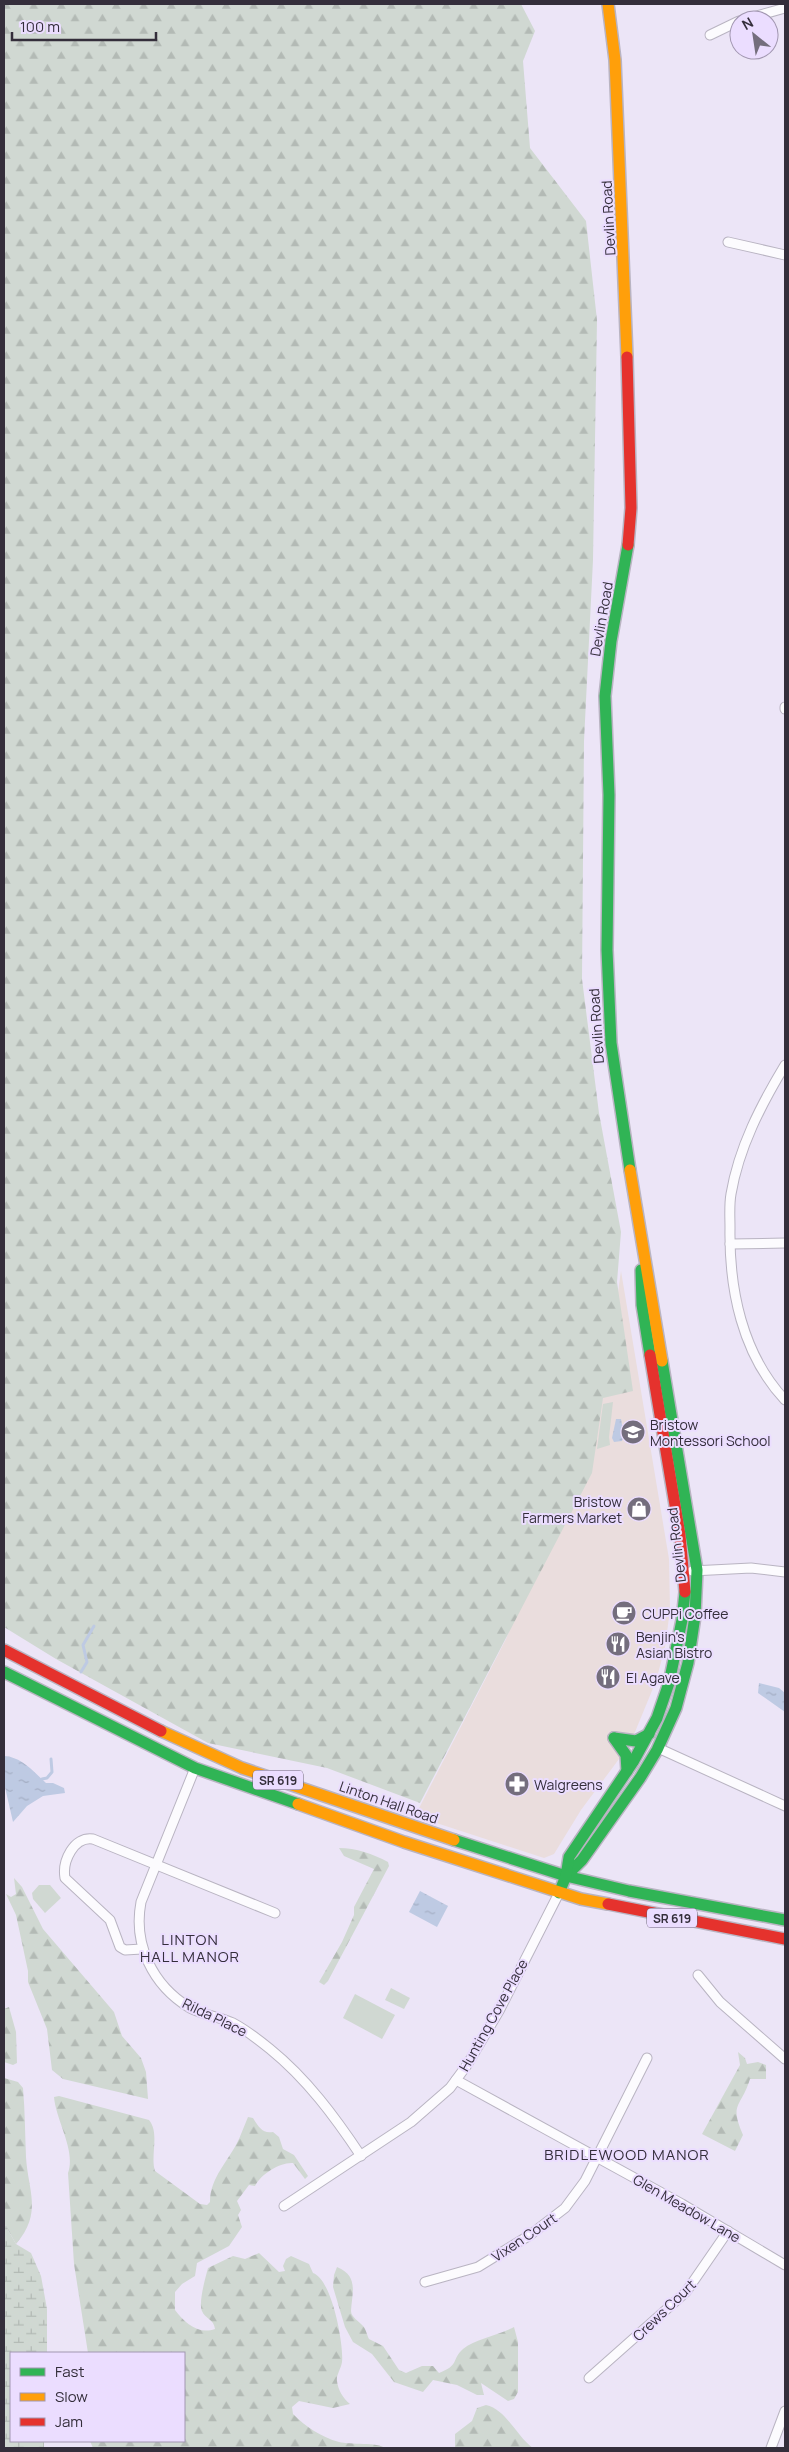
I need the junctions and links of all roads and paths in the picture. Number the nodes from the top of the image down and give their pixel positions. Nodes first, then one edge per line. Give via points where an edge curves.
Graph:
1 (608, 4) edge
2 (729, 26) edge
3 (710, 35) dead end
4 (728, 242) dead end
5 (785, 255) edge
6 (785, 1065) edge
7 (640, 1238) junction
8 (785, 1243) edge
9 (730, 1244) junction
10 (785, 1400) edge
11 (697, 1570) junction
12 (684, 1571) junction
13 (785, 1572) edge
14 (4, 1650) edge
15 (4, 1672) edge
16 (649, 1734) junction
17 (658, 1748) junction
18 (195, 1768) junction
19 (627, 1772) junction
20 (785, 1806) edge
21 (156, 1865) junction
22 (566, 1876) junction
23 (559, 1893) junction
24 (275, 1913) dead end
25 (785, 1920) edge
26 (785, 1939) edge
27 (142, 1949) junction
28 (698, 1975) dead end
29 (648, 2058) dead end
30 (785, 2059) edge
31 (456, 2080) junction
32 (361, 2156) junction
33 (597, 2157) junction
34 (284, 2206) dead end
35 (728, 2231) junction
36 (785, 2264) edge
37 (425, 2282) dead end
38 (589, 2378) dead end
39 (785, 2411) edge
40 (771, 2448) edge

1 - 7 main road, Devlin Road via 615,60 623,221 631,508 605,696 610,846 607,950 614,1062
2 - 3 street
4 - 5 street
6 - 9 street via 746,1140 731,1195
7 - 11 main road, Devlin Road
7 - 12 main road, Devlin Road via 642,1305
8 - 9 street
9 - 10 street via 730,1271 738,1313 756,1357
11 - 12 street
11 - 13 street via 760,1568
11 - 17 main road, Devlin Road via 696,1617 688,1663 675,1708
12 - 16 main road, Devlin Road via 684,1605 677,1649 669,1683
14 - 22 main road, Linton Hall Road / SR 619 via 187,1744 242,1768 408,1826
15 - 18 main road, SR 619
16 - 19 main road, Devlin Road
16 - 19 main road via 636,1742 614,1738 626,1755
17 - 20 street
17 - 22 main road, Devlin Road via 582,1860
18 - 21 street, Rilda Place
18 - 23 main road, SR 619 via 260,1793
19 - 22 main road, Devlin Road via 569,1856
21 - 24 street
21 - 27 street, Rilda Place via 138,1918
21 - 27 street via 87,1838 76,1843 65,1868 69,1882 110,1920 120,1947 125,1950
22 - 23 main road, Devlin Road
22 - 25 main road, Linton Hall Road / SR 619
23 - 26 main road, SR 619
23 - 31 street, Hunting Cove Place via 498,2011
27 - 32 street, Rilda Place via 156,1974 180,2001 238,2026 286,2063 323,2103
28 - 30 street via 720,2002
29 - 33 street, Vixen Court
31 - 32 street, Hunting Cove Place via 435,2103
31 - 33 street, Glen Meadow Lane
32 - 34 street, Hunting Cove Place
33 - 35 street, Glen Meadow Lane
33 - 37 street, Vixen Court via 577,2193 544,2225 478,2267
35 - 36 street, Glen Meadow Lane
35 - 38 street, Crews Court via 686,2292
39 - 40 street

